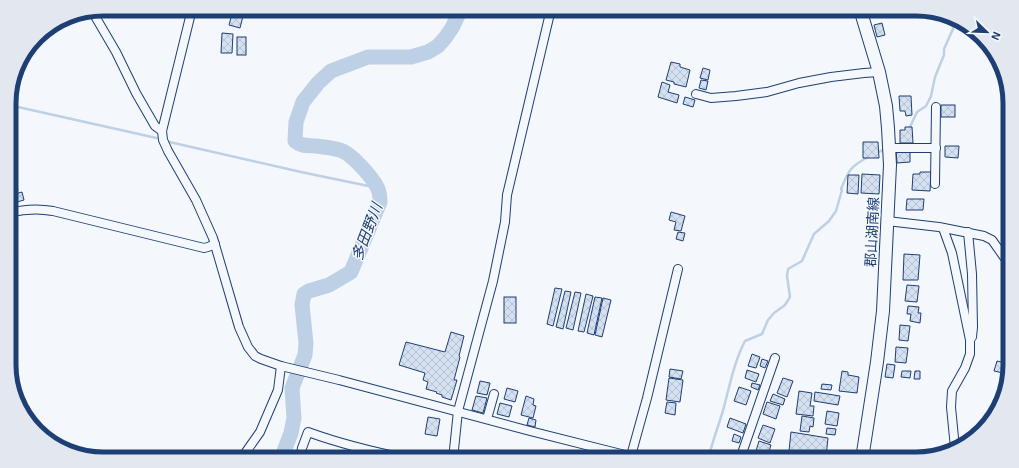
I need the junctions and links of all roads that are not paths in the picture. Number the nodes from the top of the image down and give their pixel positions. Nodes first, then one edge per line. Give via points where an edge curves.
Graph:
1 (95, 16) edge
2 (190, 16) edge
3 (549, 16) edge
4 (862, 16) edge
5 (879, 72) junction
6 (696, 94) dead end
7 (936, 107) dead end
8 (162, 131) junction
9 (889, 148) junction
10 (936, 148) junction
11 (935, 184) dead end
12 (16, 212) edge
13 (887, 221) junction
14 (943, 228) junction
15 (968, 232) junction
16 (215, 244) junction
17 (1003, 256) edge
18 (678, 269) dead end
19 (970, 340) junction
20 (775, 358) dead end
21 (281, 366) junction
22 (494, 394) dead end
23 (458, 411) junction
24 (487, 419) junction
25 (954, 442) edge
26 (246, 452) edge
27 (301, 452) edge
28 (378, 452) edge
29 (454, 452) edge
30 (612, 452) edge
31 (632, 452) edge
32 (742, 452) edge
33 (863, 452) edge

1 - 8 street via 155,126
2 - 8 street
3 - 23 street via 507,195 505,222 493,281
4 - 5 main road, 郡山湖南線
5 - 6 street via 831,77 767,92 736,96 710,98
5 - 9 main road, 郡山湖南線 via 886,106
7 - 10 street
8 - 16 street via 168,151 196,200
9 - 10 street
9 - 13 main road, 郡山湖南線
10 - 11 street
12 - 16 street via 40,209 60,212 204,248
13 - 14 street
13 - 33 main road, 郡山湖南線 via 878,362
14 - 15 street
14 - 19 street via 952,253
15 - 17 street via 988,237
15 - 19 street via 973,327
16 - 21 street via 239,327 248,347 255,356
18 - 31 street
19 - 25 street via 970,354 952,391
20 - 32 street
21 - 23 street
21 - 26 street via 278,390 260,432
22 - 24 street
23 - 24 street
23 - 29 street
24 - 30 street
27 - 28 street via 308,432

